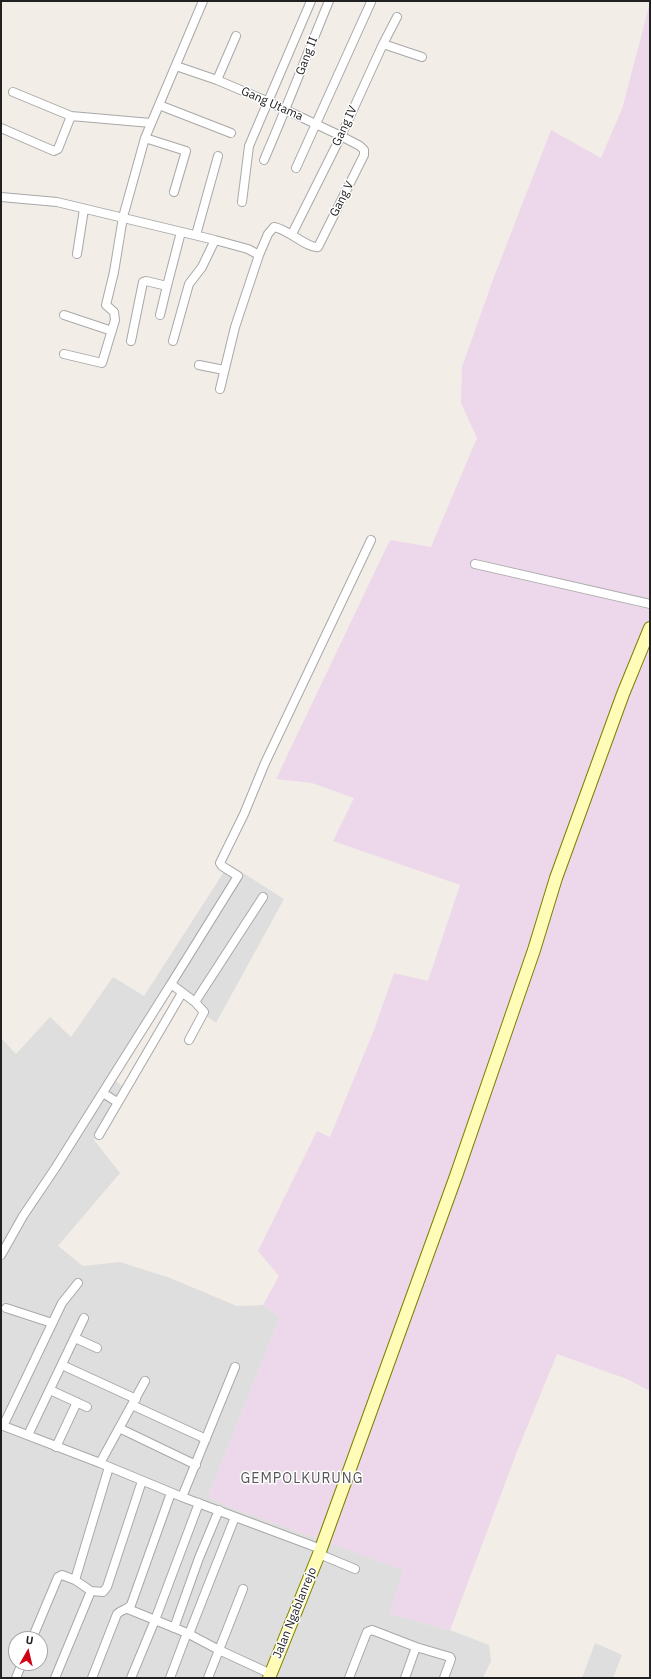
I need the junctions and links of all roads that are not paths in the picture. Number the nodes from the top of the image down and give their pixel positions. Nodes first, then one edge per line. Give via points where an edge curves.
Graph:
1 (203, 1) edge
2 (311, 1) edge
3 (329, 1) edge
4 (371, 2) edge
5 (397, 17) dead end
6 (236, 36) dead end
7 (383, 44) junction
8 (422, 57) dead end
9 (176, 66) junction
10 (217, 80) junction
11 (13, 92) dead end
12 (269, 102) junction
13 (159, 106) junction
14 (286, 110) junction
15 (71, 116) junction
16 (151, 122) junction
17 (315, 124) junction
18 (1, 128) edge
19 (231, 133) dead end
20 (341, 136) junction
21 (145, 138) junction
22 (364, 150) joint
23 (218, 156) dead end
24 (264, 160) dead end
25 (296, 168) dead end
26 (174, 192) dead end
27 (1, 197) edge
28 (242, 202) dead end
29 (84, 209) junction
30 (123, 217) junction
31 (181, 232) junction
32 (292, 234) junction
33 (196, 235) junction
34 (215, 240) junction
35 (77, 254) dead end
36 (259, 255) junction
37 (167, 286) junction
38 (64, 315) dead end
39 (160, 315) dead end
40 (112, 331) junction
41 (131, 341) dead end
42 (173, 341) dead end
43 (64, 354) dead end
44 (199, 366) dead end
45 (224, 370) junction
46 (220, 389) dead end
47 (371, 540) dead end
48 (475, 564) dead end
49 (650, 604) edge
50 (650, 628) edge
51 (263, 896) dead end
52 (171, 984) junction
53 (182, 993) junction
54 (195, 1002) junction
55 (189, 1040) dead end
56 (103, 1093) junction
57 (117, 1102) junction
58 (99, 1135) dead end
59 (1, 1254) edge
60 (78, 1283) dead end
61 (6, 1308) dead end
62 (84, 1318) dead end
63 (52, 1324) junction
64 (75, 1338) junction
65 (97, 1348) dead end
66 (62, 1365) junction
67 (235, 1367) dead end
68 (145, 1381) dead end
69 (50, 1390) junction
70 (77, 1402) junction
71 (134, 1402) junction
72 (87, 1407) dead end
73 (2, 1426) edge
74 (119, 1428) junction
75 (28, 1435) junction
76 (206, 1439) junction
77 (56, 1447) junction
78 (100, 1463) junction
79 (196, 1465) junction
80 (109, 1467) junction
81 (142, 1481) junction
82 (171, 1493) junction
83 (182, 1497) junction
84 (199, 1503) junction
85 (219, 1510) junction
86 (235, 1518) junction
87 (320, 1551) junction
88 (355, 1569) dead end
89 (75, 1580) junction
90 (243, 1589) dead end
91 (91, 1591) junction
92 (128, 1609) junction
93 (155, 1620) junction
94 (174, 1628) junction
95 (35, 1631) edge
96 (188, 1634) junction
97 (416, 1647) junction
98 (219, 1650) junction
99 (270, 1676) edge
100 (55, 1678) edge
101 (92, 1678) edge
102 (131, 1678) edge
103 (170, 1678) edge
104 (208, 1678) edge
105 (349, 1678) edge
106 (404, 1678) edge
107 (444, 1678) edge

1 - 9 street
2 - 12 street
3 - 14 street, Gang II
4 - 17 street
5 - 7 street, Gang IV
6 - 10 street
7 - 8 street
7 - 20 street, Gang IV
9 - 10 street, Gang Utama
9 - 13 street
10 - 12 street, Gang Utama
11 - 15 street
12 - 14 street, Gang Utama
12 - 28 street via 249,146
13 - 16 street
13 - 19 street
14 - 17 street, Gang Utama
14 - 24 street, Gang II
15 - 16 street
15 - 18 street via 58,149 54,151
16 - 21 street
17 - 20 street, Gang Utama
17 - 25 street
20 - 22 street, Gang Utama
20 - 32 street, Gang IV
21 - 26 street via 186,151
21 - 30 street
22 - 32 street, Gang V via 364,155 318,247 312,247
23 - 33 street
27 - 29 street via 57,202
29 - 30 street
29 - 35 street
30 - 31 street
30 - 40 street via 106,305 115,315
31 - 33 street
31 - 37 street
32 - 36 street via 276,227 272,228
33 - 34 street
34 - 36 street via 248,249
34 - 42 street via 202,267 189,284
36 - 45 street
37 - 39 street
37 - 41 street via 143,282
38 - 40 street
40 - 43 street via 102,364
44 - 45 street
45 - 46 street
47 - 52 street via 220,863 238,876
48 - 49 street
50 - 87 street, Jalan Ngablanrejo via 564,856 456,1176
51 - 54 street
52 - 53 street
52 - 56 street
53 - 54 street
53 - 57 street
54 - 55 street via 204,1012
56 - 57 street
56 - 59 street
57 - 58 street
60 - 63 street via 62,1303
61 - 63 street
62 - 64 street
63 - 73 street
64 - 65 street
64 - 66 street
66 - 69 street
66 - 71 street
67 - 76 street
68 - 71 street
69 - 70 street
69 - 75 street
70 - 72 street
70 - 77 street
71 - 74 street
71 - 76 street
73 - 75 street
74 - 78 street
74 - 79 street
75 - 77 street
76 - 79 street
77 - 78 street
78 - 80 street
79 - 83 street
80 - 81 street
80 - 89 street
81 - 82 street
81 - 91 street via 106,1587 102,1592
82 - 83 street
82 - 92 street
83 - 84 street
84 - 85 street
84 - 93 street
85 - 86 street
85 - 94 street
86 - 87 street
86 - 96 street
87 - 88 street
87 - 99 street, Jalan Ngablanrejo
89 - 91 street
89 - 95 street via 62,1575 58,1577
90 - 98 street
91 - 100 street
92 - 93 street
92 - 101 street via 117,1614
93 - 94 street
93 - 102 street
94 - 96 street
96 - 98 street
96 - 103 street
97 - 105 street via 369,1631
97 - 106 street
97 - 107 street via 450,1657
98 - 99 street
98 - 104 street

